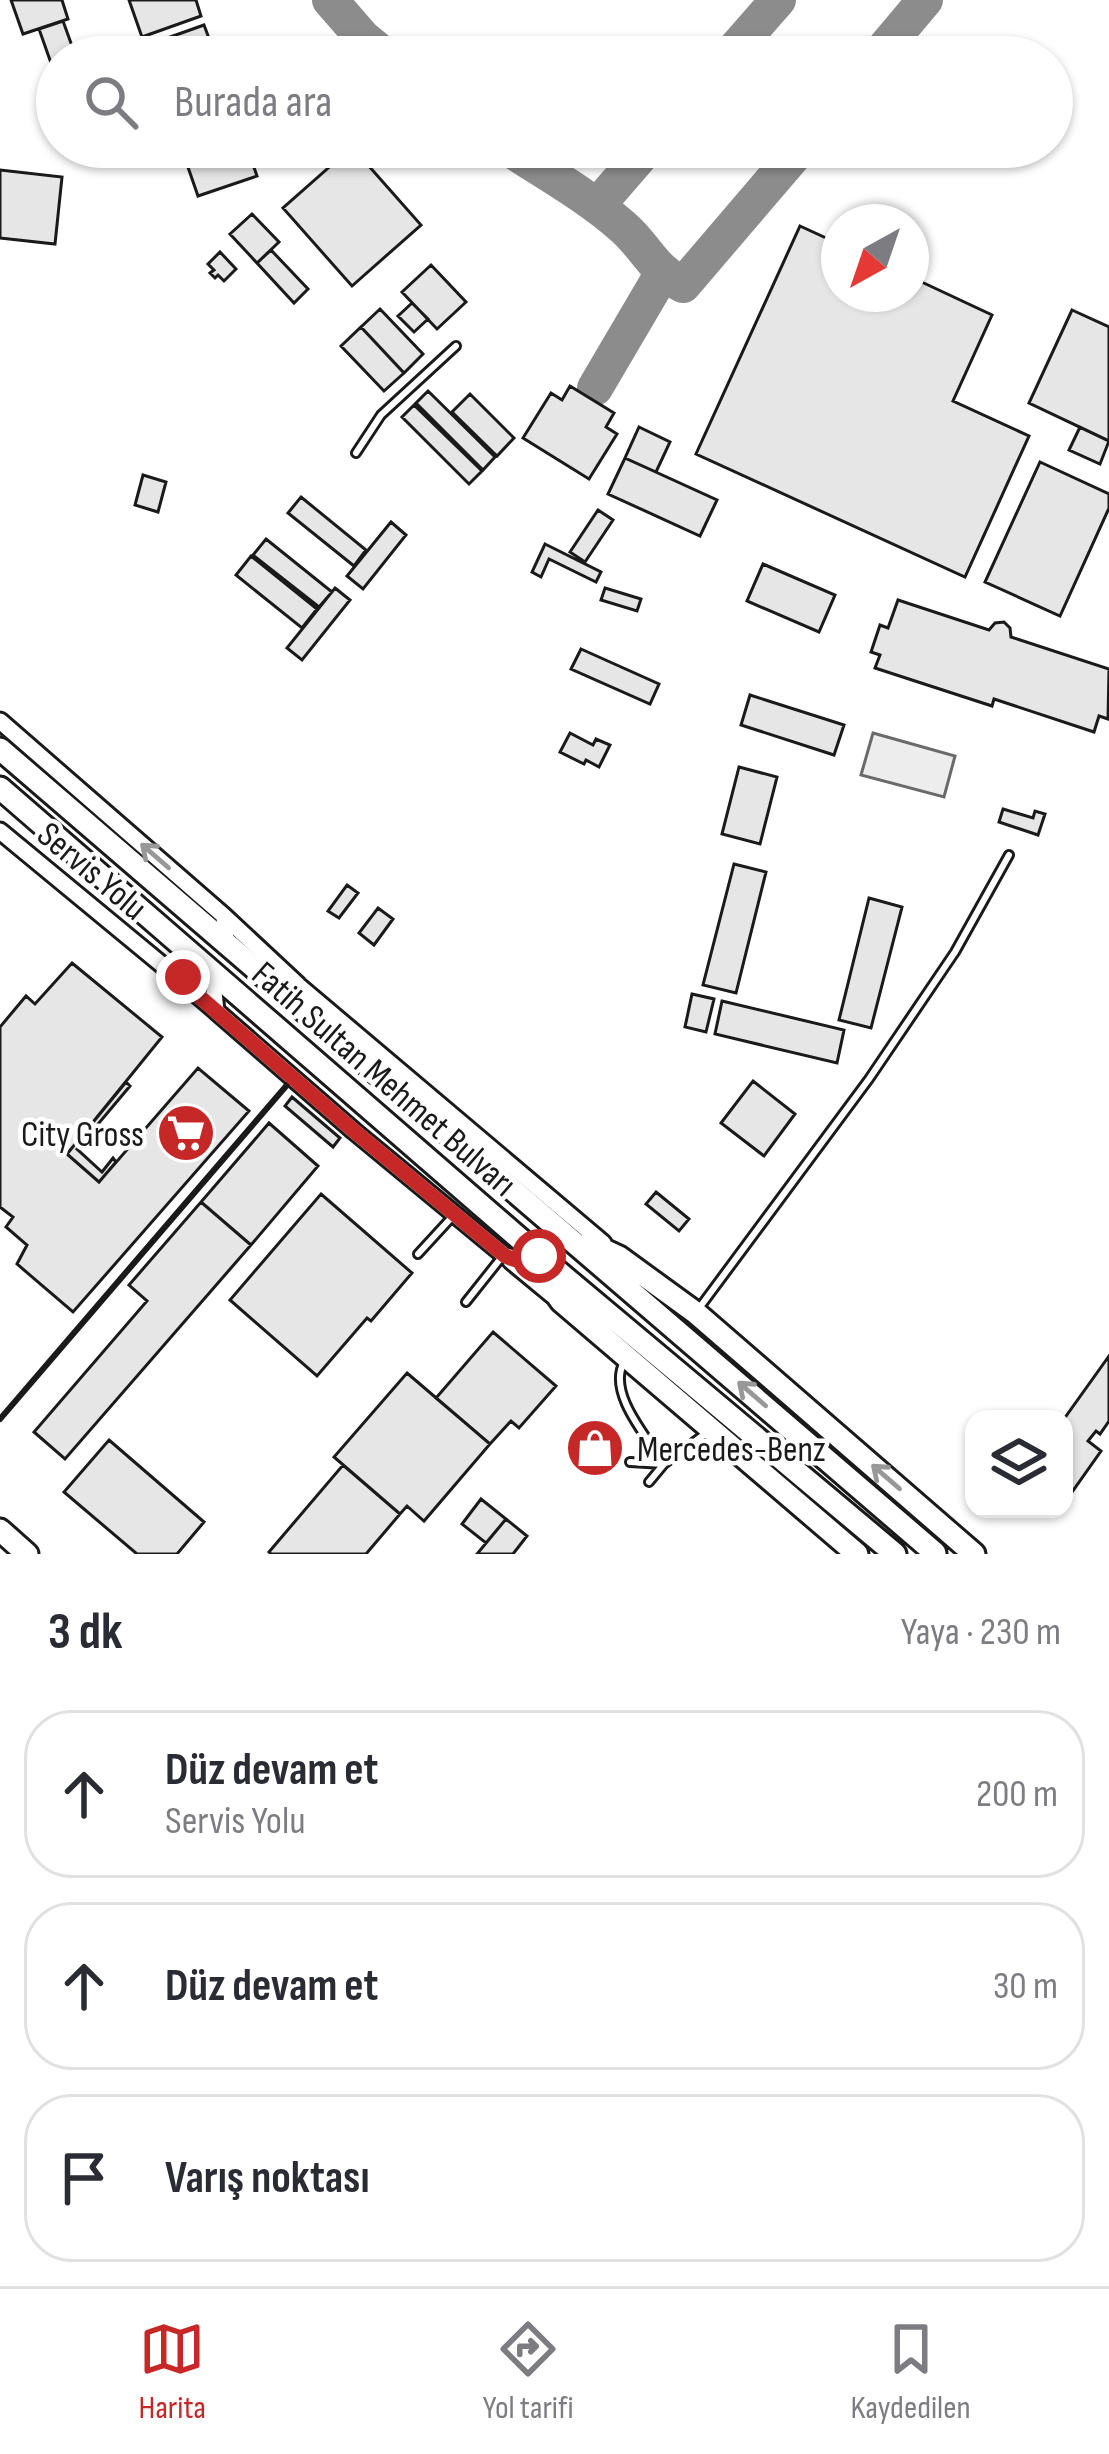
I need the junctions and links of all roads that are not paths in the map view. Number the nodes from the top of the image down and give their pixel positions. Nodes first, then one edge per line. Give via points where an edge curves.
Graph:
1 (456, 346) dead end
2 (356, 453) dead end
3 (0, 721) edge
4 (0, 748) edge
5 (0, 788) edge
6 (0, 831) edge
7 (1009, 855) dead end
8 (224, 916) junction
9 (226, 942) junction
10 (172, 973) junction
11 (214, 973) junction
12 (271, 982) junction
13 (300, 987) junction
14 (216, 1011) junction
15 (455, 1215) junction
16 (566, 1233) junction
17 (418, 1254) dead end
18 (504, 1255) junction
19 (619, 1257) junction
20 (544, 1260) junction
21 (466, 1301) dead end
22 (696, 1313) junction
23 (575, 1314) junction
24 (627, 1358) junction
25 (711, 1430) junction
26 (630, 1462) dead end
27 (664, 1464) junction
28 (649, 1482) dead end
29 (0, 1530) edge
30 (965, 1548) edge
31 (935, 1553) edge
32 (27, 1554) edge
33 (857, 1554) edge
34 (895, 1554) edge

1 - 2 lane via 380,415
8 -> 3 street
4 - 9 main road, Fatih Sultan Mehmet Bulvarı
5 - 11 main road, Fatih Sultan Mehmet Bulvarı
6 - 10 street, Servis Yolu
7 - 22 lane via 956,952
8 - 9 street, Fatih Sultan Mehmet Bulvarı
8 - 13 street
9 - 12 main road, Fatih Sultan Mehmet Bulvarı
10 - 11 street
10 - 14 street, Servis Yolu
11 - 14 street
11 - 20 main road, Fatih Sultan Mehmet Bulvarı
12 - 13 street, Fatih Sultan Mehmet Bulvarı
12 - 16 main road, Fatih Sultan Mehmet Bulvarı
13 - 19 street, Fatih Sultan Mehmet Bulvarı
14 - 15 street
15 - 17 lane
15 - 18 street
16 - 19 main road
31 -> 16 main road, Fatih Sultan Mehmet Bulvarı
18 - 20 street
18 - 21 lane
18 - 23 street
19 - 22 main road
20 - 23 main road via 551,1287
20 - 34 main road, Fatih Sultan Mehmet Bulvarı
30 -> 22 main road
23 - 24 main road
24 - 25 main road
24 - 27 lane via 620,1393
25 - 27 lane
25 - 33 main road
26 - 27 lane
27 - 28 lane
29 - 32 main road

